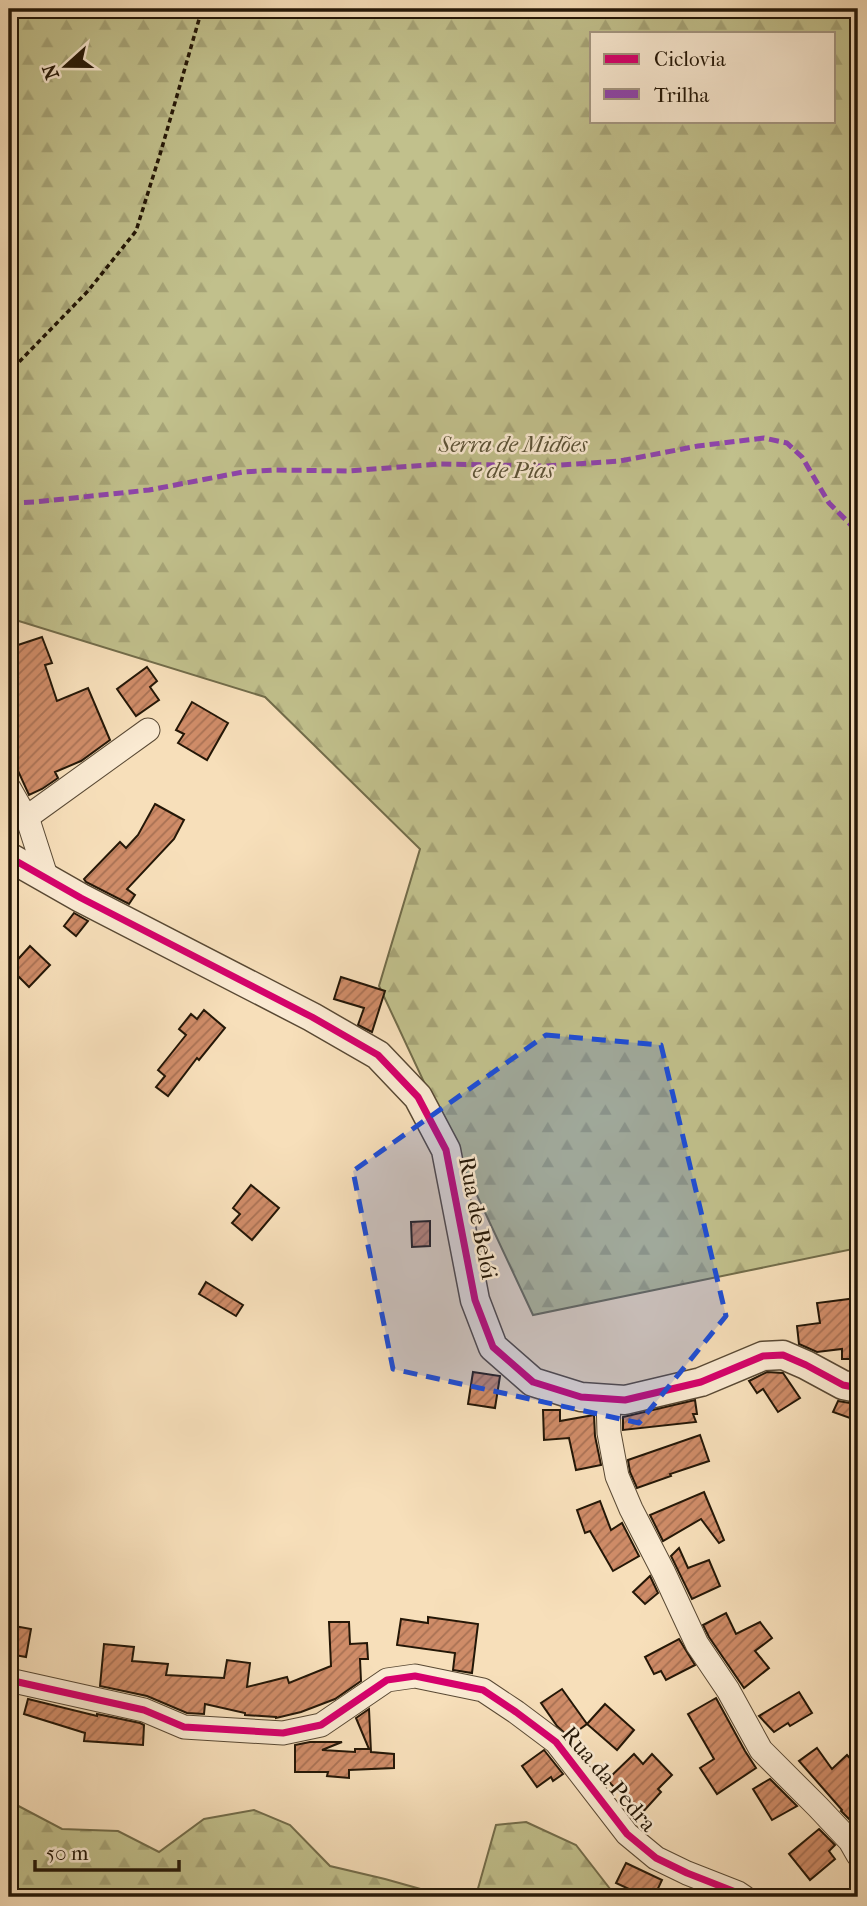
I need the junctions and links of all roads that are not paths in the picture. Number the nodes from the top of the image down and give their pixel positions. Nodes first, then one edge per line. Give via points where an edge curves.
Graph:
1 (148, 730) dead end
2 (9, 788) edge
3 (26, 818) junction
4 (9, 857) edge
5 (47, 879) junction
6 (858, 1388) edge
7 (608, 1399) junction
8 (9, 1681) edge
9 (858, 1856) edge
10 (744, 1897) edge

1 - 3 street
2 - 3 street
3 - 5 street
4 - 5 street, Rua de Belói
5 - 7 street, Rua de Belói via 378,1055 418,1097 446,1150 475,1300 493,1347 533,1382 581,1397
6 - 7 street, Rua de Belói via 783,1355 763,1356 701,1382 625,1401
7 - 9 street via 617,1476 697,1644 761,1750 850,1842
8 - 10 street, Rua da Pedra via 144,1710 184,1727 283,1733 321,1724 387,1679 415,1676 483,1690 556,1742 628,1834 656,1858

